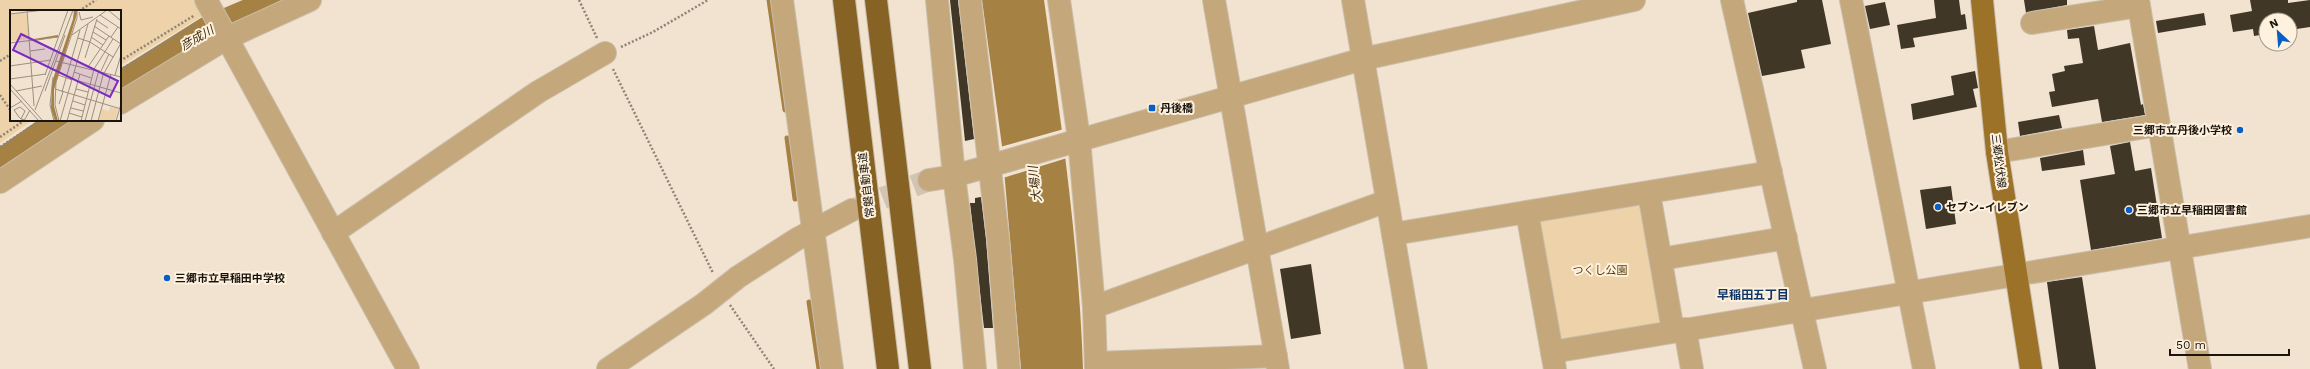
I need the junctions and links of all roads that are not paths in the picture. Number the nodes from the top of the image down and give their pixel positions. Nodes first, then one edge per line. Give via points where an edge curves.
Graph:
1 (310, 0) edge
2 (782, 0) edge
3 (844, 0) edge
4 (876, 0) edge
5 (937, 0) edge
6 (970, 0) edge
7 (1059, 0) edge
8 (1214, 0) edge
9 (1353, 0) edge
10 (1634, 0) edge
11 (1732, 0) edge
12 (1851, 0) edge
13 (1982, 0) edge
14 (1610, 2) edge
15 (2139, 3) edge
16 (215, 19) edge
17 (2032, 23) dead end
18 (606, 53) road end
19 (1363, 59) junction
20 (1230, 97) junction
21 (121, 102) edge
22 (92, 121) edge
23 (2158, 125) junction
24 (1075, 140) junction
25 (1997, 152) junction
26 (993, 164) junction
27 (1771, 172) junction
28 (954, 176) junction
29 (0, 182) edge
30 (929, 187) tunnel mouth
31 (1649, 193) junction
32 (1387, 201) junction
33 (1527, 212) junction
34 (852, 217) tunnel mouth
35 (2310, 226) edge
36 (814, 232) junction
37 (333, 233) junction
38 (1393, 234) junction
39 (1786, 238) junction
40 (1257, 248) junction
41 (2180, 248) junction
42 (1661, 259) junction
43 (2016, 275) junction
44 (1909, 292) junction
45 (1094, 307) junction
46 (1802, 310) junction
47 (1679, 330) junction
48 (1553, 360) edge
49 (1277, 362) edge
50 (1096, 366) edge
51 (408, 369) edge
52 (608, 369) edge
53 (832, 369) edge
54 (888, 369) edge
55 (920, 369) edge
56 (975, 369) edge
57 (1009, 369) edge
58 (1416, 369) edge
59 (1692, 369) edge
60 (1815, 369) edge
61 (1924, 369) edge
62 (2031, 369) edge
63 (2200, 369) edge

1 - 16 street
2 - 36 street
3 - 54 highway, 常磐自動車道
4 - 55 highway
5 - 28 street
6 - 26 street
7 - 24 street
8 - 20 street
9 - 19 street
10 - 14 street
11 - 27 street
12 - 44 street
13 - 25 main road, 三郷松伏線
14 - 19 street
15 - 17 street
15 - 23 street
16 - 21 street
16 - 37 street
18 - 37 street via 538,92
19 - 20 street
19 - 32 street
20 - 24 street
20 - 40 street
22 - 29 street
23 - 25 street
23 - 41 street
24 - 26 street
24 - 45 street
25 - 43 main road, 三郷松伏線
26 - 28 street
26 - 57 street
27 - 31 street
27 - 39 street
28 - 30 street
28 - 56 street
31 - 33 street
31 - 42 street
32 - 38 street
32 - 40 street
33 - 38 street
33 - 48 street
34 - 36 street
35 - 41 street
36 - 52 street via 797,239 721,289
36 - 53 street
37 - 51 street
38 - 58 street
39 - 42 street
39 - 46 street
40 - 45 street
40 - 49 street
41 - 43 street
41 - 63 street
42 - 47 street
43 - 44 street
43 - 62 main road, 三郷松伏線
44 - 46 street
44 - 61 street
45 - 50 street
46 - 47 street
46 - 60 street
47 - 48 street
47 - 59 street
49 - 50 street

